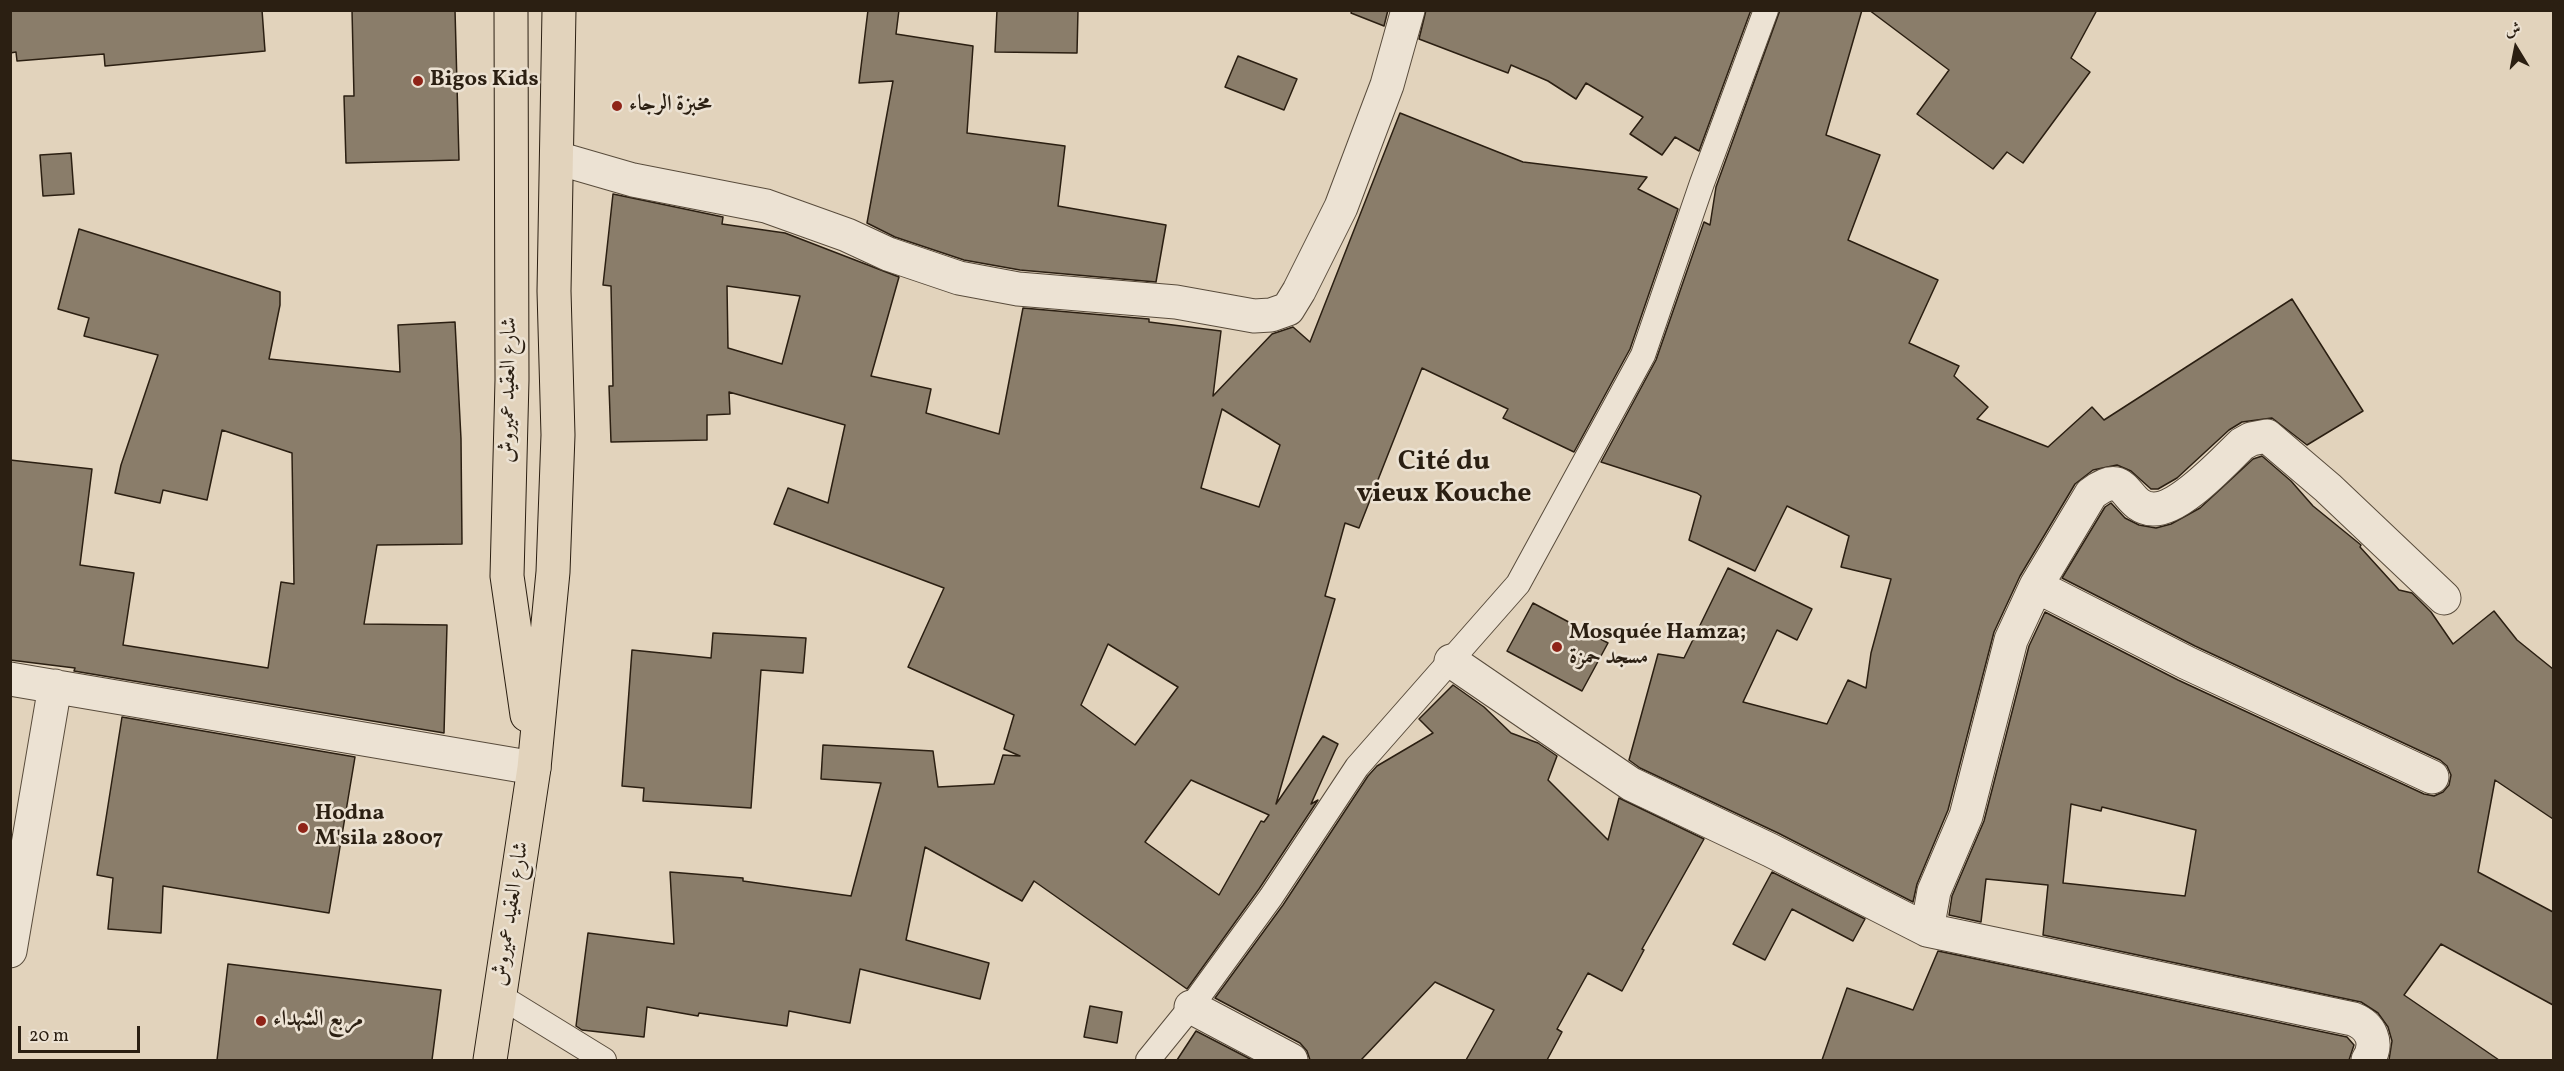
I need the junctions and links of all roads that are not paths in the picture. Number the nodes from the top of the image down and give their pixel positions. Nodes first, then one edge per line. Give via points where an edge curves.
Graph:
1 (512, 10) edge
2 (559, 10) edge
3 (1408, 10) edge
4 (1766, 10) edge
5 (557, 158) junction
6 (2036, 586) junction
7 (2444, 598) dead end
8 (1451, 661) junction
9 (10, 679) edge
10 (55, 686) junction
11 (534, 768) junction
12 (2432, 777) dead end
13 (1927, 930) junction
14 (10, 951) edge
15 (500, 996) junction
16 (1191, 1007) junction
17 (490, 1060) edge
18 (604, 1060) edge
19 (1148, 1060) edge
20 (1291, 1060) edge
21 (2368, 1060) edge

1 - 11 main road, شارع العقيد عميروش via 512,380 507,576
2 - 5 main road, شارع العقيد عميروش
3 - 5 street via 1387,85 1341,207 1299,291 1280,314 1254,316 1176,302 1018,289 959,278 766,206 633,180
4 - 8 lane via 1643,355 1518,584
5 - 11 main road, شارع العقيد عميروش via 554,291 558,435 553,572
6 - 7 street via 2091,494 2106,483 2116,484 2144,507 2167,506 2193,489 2242,444 2267,436
6 - 12 street via 2187,663
6 - 13 street via 2011,640 1966,816 1934,891
8 - 13 street via 1631,784
8 - 16 lane via 1357,767 1271,897
9 - 10 street
10 - 11 street
10 - 14 street
11 - 15 main road, شارع العقيد عميروش
13 - 21 street via 2353,1019 2372,1035 2374,1046
15 - 17 main road, شارع العقيد عميروش
15 - 18 lane
16 - 19 lane
16 - 20 street

